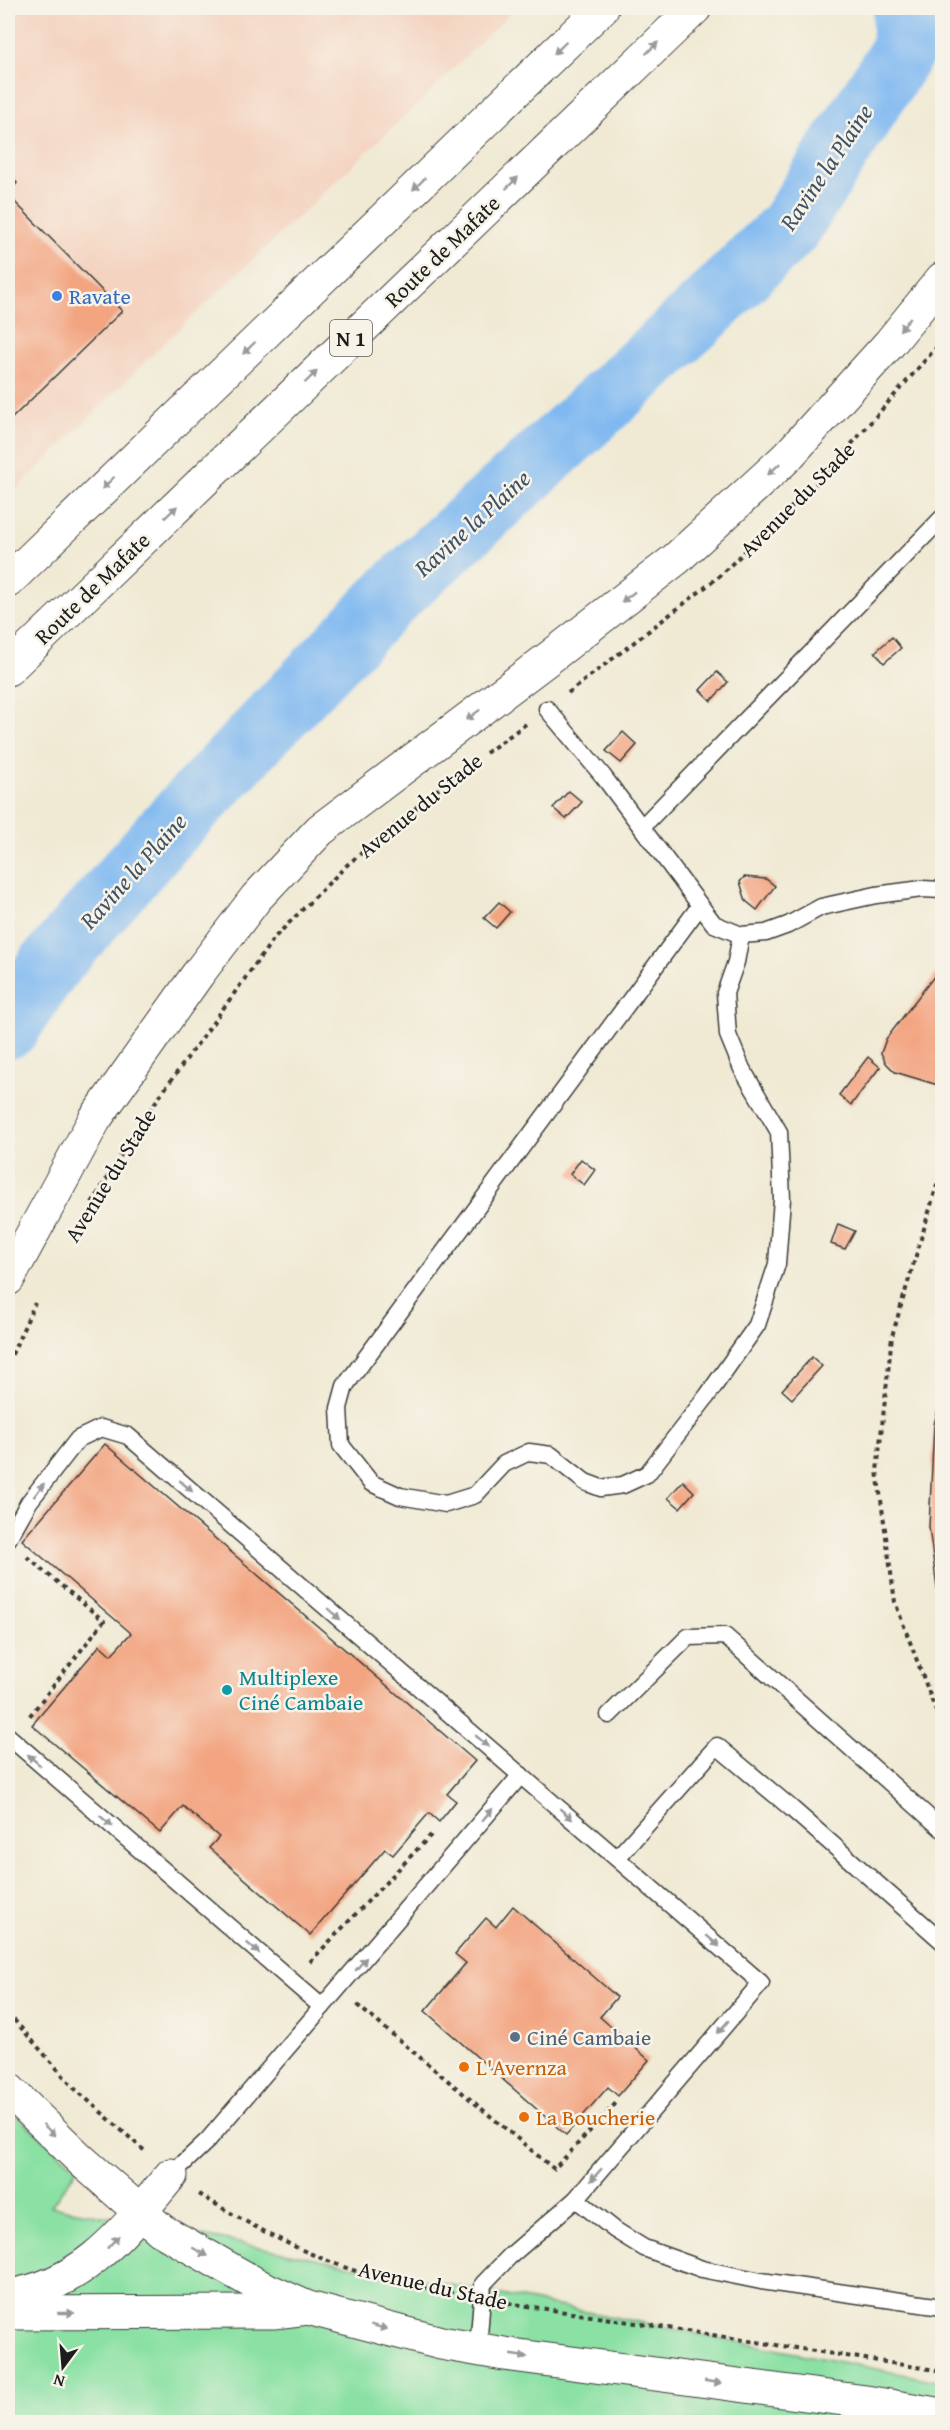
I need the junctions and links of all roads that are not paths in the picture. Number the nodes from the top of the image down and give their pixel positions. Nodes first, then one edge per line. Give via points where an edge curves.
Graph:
1 (602, 8) edge
2 (694, 8) edge
3 (942, 279) edge
4 (942, 518) edge
5 (8, 581) edge
6 (8, 669) edge
7 (547, 710) road end
8 (642, 827) junction
9 (942, 890) edge
10 (699, 907) junction
11 (741, 935) junction
12 (8, 1279) edge
13 (8, 1539) edge
14 (609, 1715) dead end
15 (8, 1736) edge
16 (521, 1775) junction
17 (942, 1828) edge
18 (617, 1858) junction
19 (942, 1941) edge
20 (322, 2007) junction
21 (8, 2090) edge
22 (171, 2175) joint
23 (576, 2199) junction
24 (140, 2211) junction
25 (8, 2296) edge
26 (942, 2307) edge
27 (308, 2308) junction
28 (8, 2313) edge
29 (478, 2349) junction
30 (942, 2415) edge

1 -> 5 main road
6 -> 2 main road, Route de Mafate / N 1
3 -> 12 main road, Avenue du Stade via 787,457 676,559 320,830 256,898 95,1119
4 - 8 lane
7 - 8 lane
8 - 10 lane
9 - 11 lane via 876,895 821,907 788,926
10 - 11 lane via 714,924
10 - 11 lane via 345,1386 339,1408 341,1445 371,1483 400,1496 446,1504 475,1495 504,1464 529,1452 551,1455 585,1482 601,1488 623,1485 647,1474 757,1325 777,1264 782,1199 779,1132 742,1069 728,1035 725,993
13 -> 16 lane via 30,1502 78,1439 101,1428 128,1436
14 - 17 lane via 688,1637 725,1636
15 - 20 lane
16 -> 18 lane
20 -> 16 lane
18 - 19 lane via 717,1746
18 -> 23 lane via 761,1983
20 - 22 lane via 208,2140
21 -> 24 main road
22 - 24 main road
23 - 26 lane via 644,2248 702,2269
23 - 29 lane via 483,2284
25 -> 24 main road via 55,2284 78,2270 105,2251
24 -> 27 main road via 161,2230 251,2282
28 -> 27 main road via 274,2312
27 -> 29 main road
29 -> 30 main road

